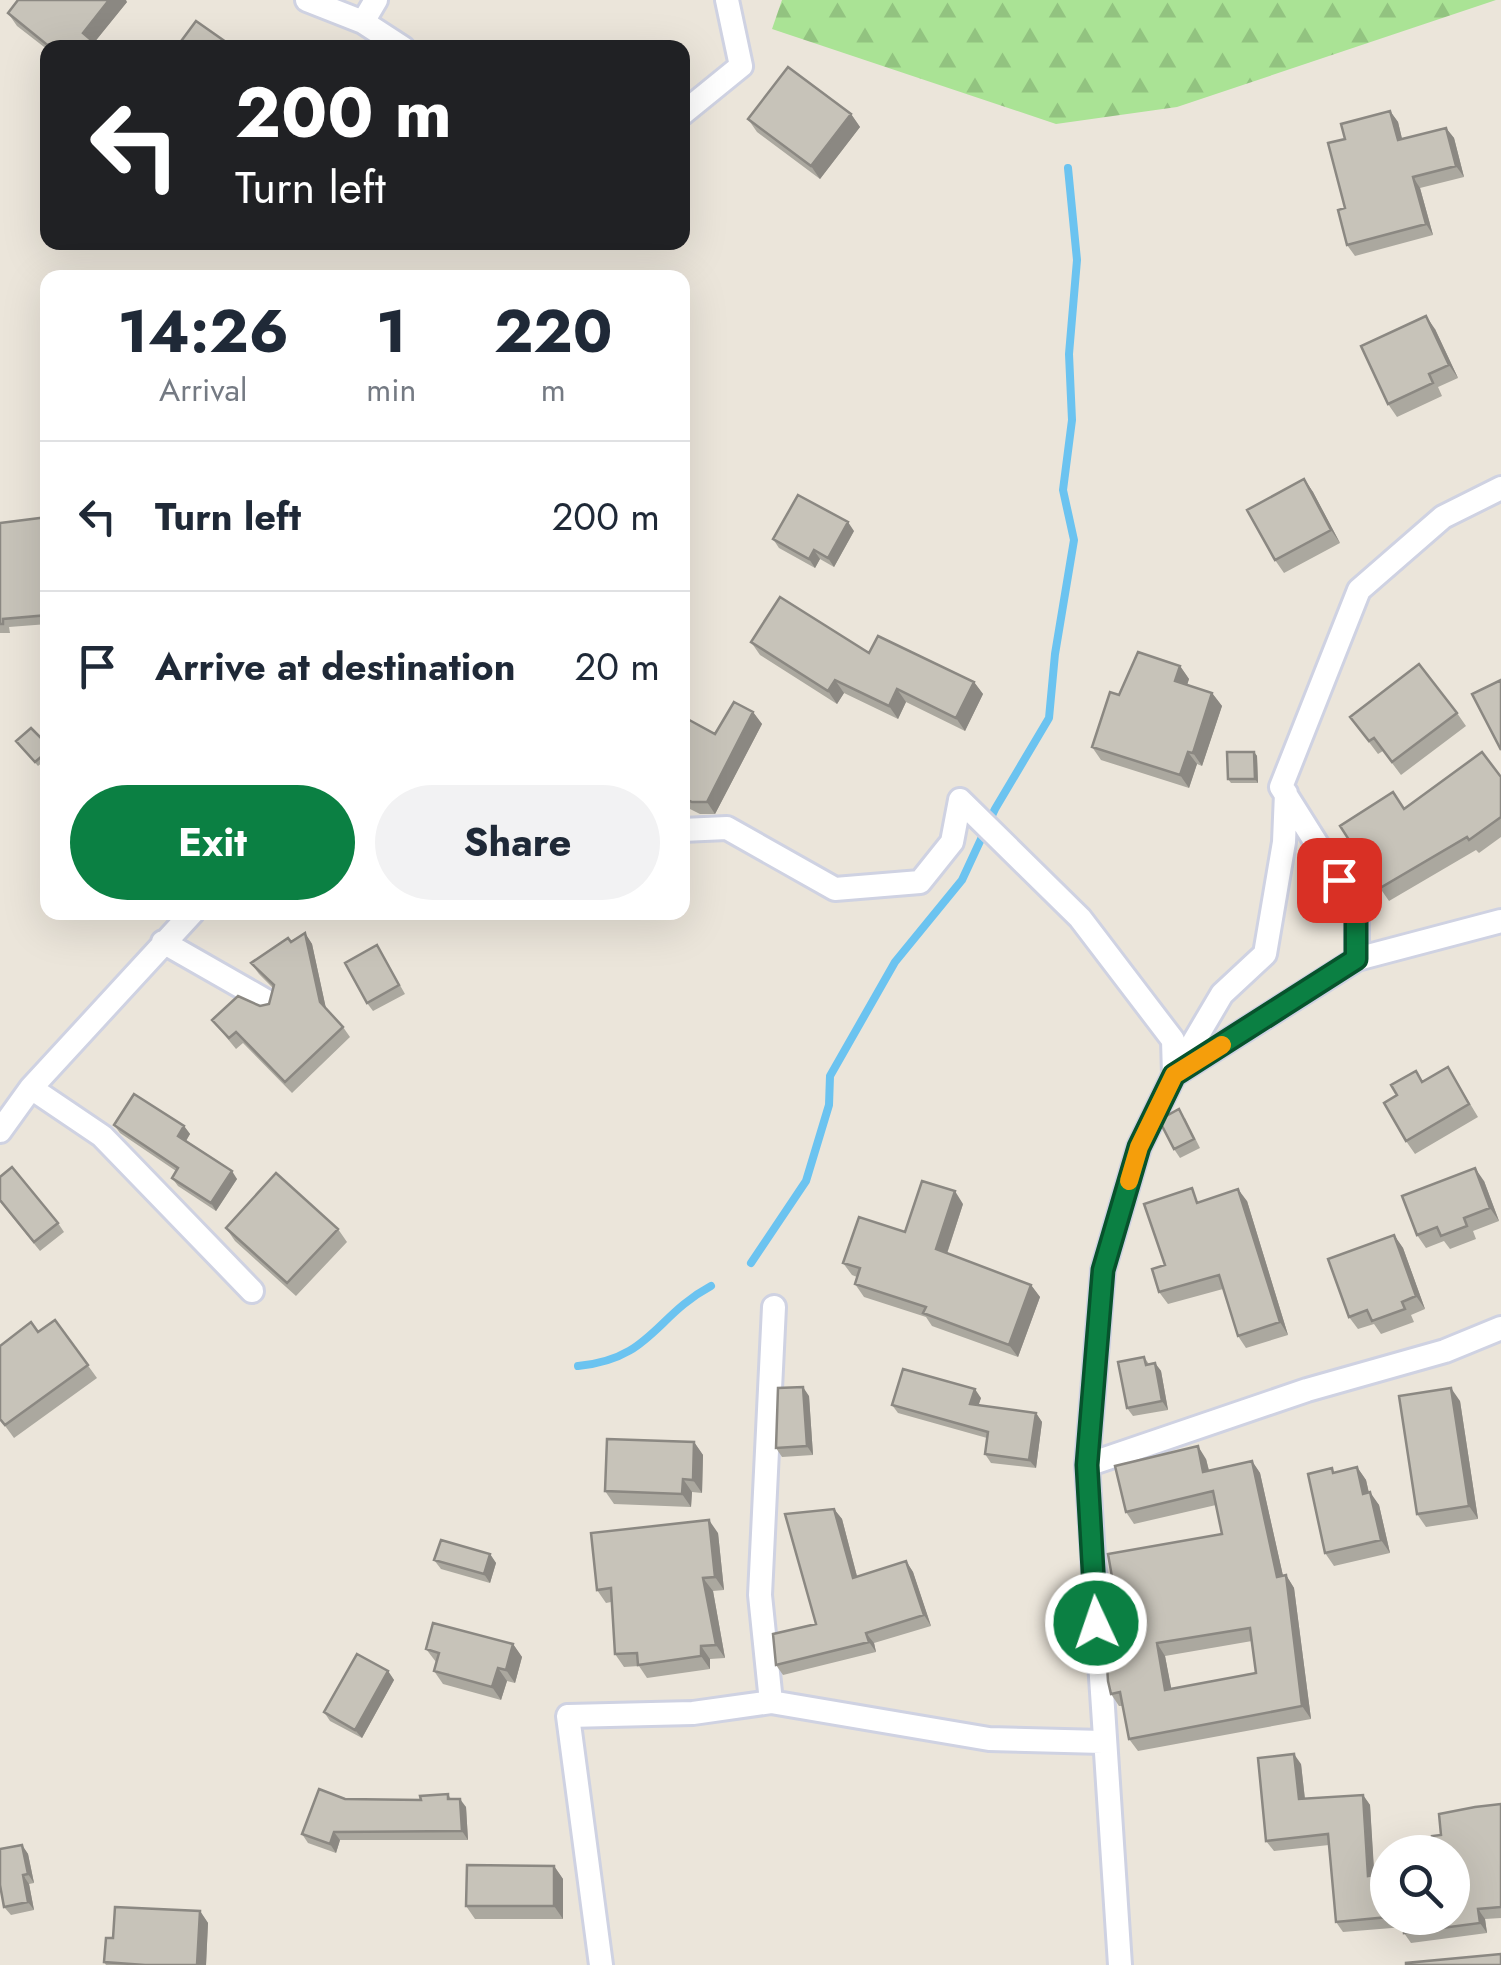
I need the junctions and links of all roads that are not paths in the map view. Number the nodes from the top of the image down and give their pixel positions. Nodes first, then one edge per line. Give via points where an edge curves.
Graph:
1 (306, 0) edge
2 (376, 0) edge
3 (727, 0) edge
4 (363, 22) junction
5 (391, 40) edge
6 (690, 107) edge
7 (1501, 488) edge
8 (1286, 794) junction
9 (690, 830) edge
10 (185, 920) edge
11 (1501, 921) edge
12 (163, 942) junction
13 (1356, 959) junction
14 (268, 1002) edge
15 (1174, 1075) junction
16 (31, 1088) junction
17 (0, 1131) edge
18 (252, 1291) dead end
19 (774, 1307) dead end
20 (1501, 1328) edge
21 (1087, 1465) junction
22 (772, 1702) junction
23 (1103, 1742) junction
24 (602, 1965) edge
25 (1120, 1965) edge

1 - 4 street
2 - 4 street
3 - 6 street via 741,66
4 - 5 street
7 - 8 street via 1443,517 1359,590 1281,787
8 - 13 street via 1356,908
8 - 15 street via 1265,954 1222,994
9 - 15 street via 727,828 835,889 920,882 952,842 960,800 1080,918 1173,1040
10 - 12 street
11 - 13 street
12 - 14 street
12 - 16 street
13 - 15 street
15 - 21 street via 1139,1147 1103,1270
16 - 17 street
16 - 18 street via 102,1136
19 - 22 street via 760,1595
20 - 21 street
21 - 23 street
22 - 23 street via 989,1739
22 - 24 street via 693,1713 568,1716
23 - 25 street

